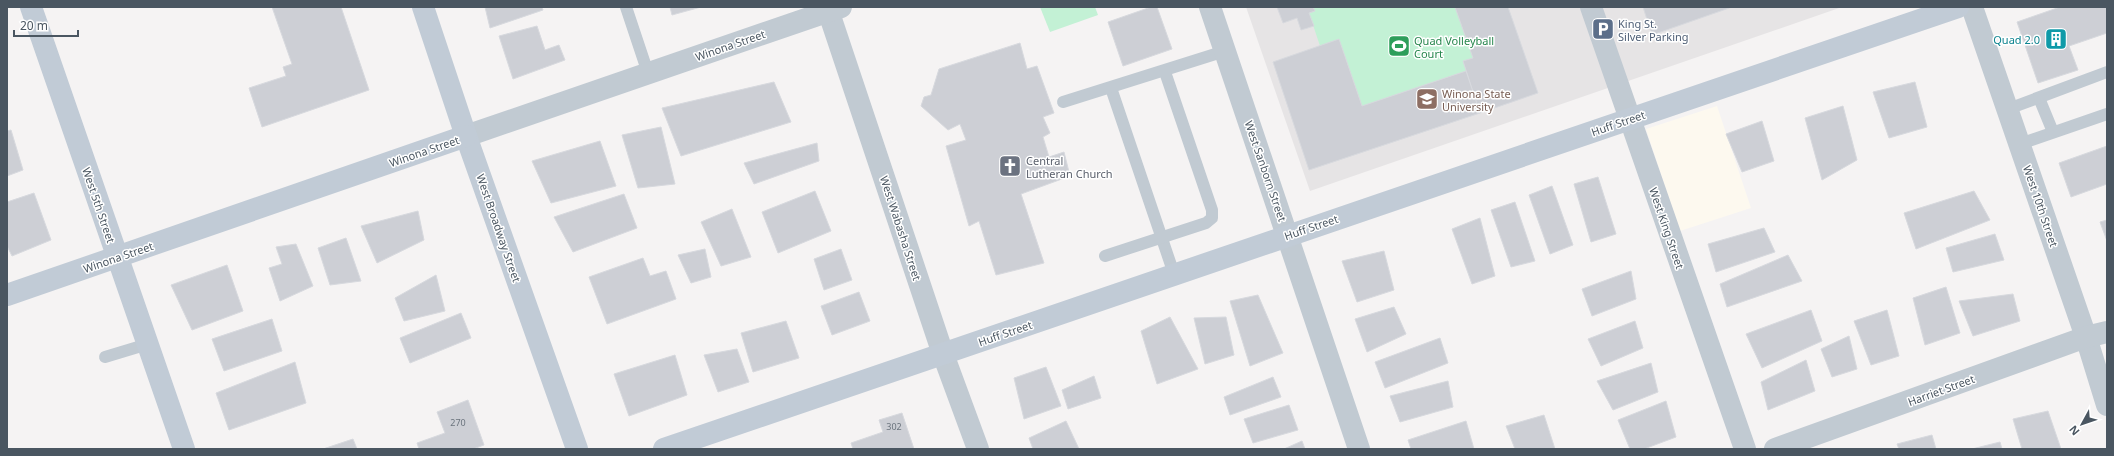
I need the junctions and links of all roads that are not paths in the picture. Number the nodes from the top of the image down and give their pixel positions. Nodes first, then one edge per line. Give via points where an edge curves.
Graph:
1 (30, 7) edge
2 (423, 7) edge
3 (626, 7) edge
4 (1210, 7) edge
5 (1591, 7) edge
6 (1958, 7) edge
7 (1972, 7) edge
8 (832, 8) edge
9 (1225, 51) junction
10 (1165, 72) junction
11 (2107, 72) edge
12 (648, 73) junction
13 (1111, 88) junction
14 (2040, 98) junction
15 (1063, 102) dead end
16 (2008, 109) junction
17 (2107, 114) edge
18 (1629, 119) junction
19 (2053, 132) junction
20 (466, 136) junction
21 (2020, 144) junction
22 (1288, 235) junction
23 (1162, 238) junction
24 (1106, 256) dead end
25 (117, 257) junction
26 (1174, 274) junction
27 (7, 295) edge
28 (2107, 332) edge
29 (2086, 337) junction
30 (148, 344) junction
31 (943, 354) junction
32 (105, 357) dead end
33 (2107, 405) edge
34 (184, 449) edge
35 (576, 449) edge
36 (664, 449) edge
37 (978, 449) edge
38 (1359, 449) edge
39 (1745, 449) edge
40 (1775, 449) edge

1 - 25 main road, West 5th Street
2 - 20 main road, West Broadway Street
3 - 12 lane
4 - 9 street, West Sanborn Street
5 - 18 street, West King Street
6 - 18 main road, Huff Street
7 - 16 street, West 10th Street
8 - 12 street, Winona Street
8 - 31 street, West Wabasha Street
9 - 10 lane
9 - 22 street, West Sanborn Street
10 - 13 lane
10 - 23 lane via 1212,210 1212,218 1206,223
11 - 14 lane
12 - 20 street, Winona Street
13 - 15 lane
13 - 23 lane
14 - 16 lane
14 - 19 lane
16 - 21 street, West 10th Street
17 - 19 lane
18 - 22 main road, Huff Street
18 - 39 street, West King Street
19 - 21 lane
20 - 25 main road, Winona Street
20 - 35 main road, West Broadway Street
21 - 29 street, West 10th Street
22 - 26 main road, Huff Street
22 - 38 street, West Sanborn Street
23 - 24 lane
23 - 26 lane
25 - 27 main road, Winona Street
25 - 30 main road, West 5th Street
26 - 31 main road, Huff Street
28 - 29 street, Harriet Street
29 - 33 street, West 10th Street
29 - 40 street, Harriet Street
30 - 32 lane
30 - 34 main road, West 5th Street
31 - 36 main road, Huff Street
31 - 37 street, West Wabasha Street

